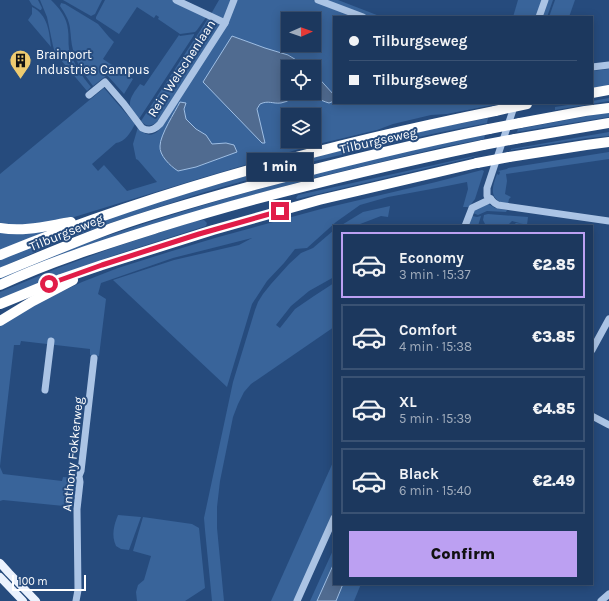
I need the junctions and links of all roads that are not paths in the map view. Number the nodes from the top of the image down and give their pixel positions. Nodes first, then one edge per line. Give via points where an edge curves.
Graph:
1 (176, 0) edge
2 (234, 0) edge
3 (318, 0) edge
4 (545, 0) edge
5 (360, 16) edge
6 (539, 16) edge
7 (225, 23) junction
8 (609, 65) edge
9 (593, 67) edge
10 (609, 90) edge
11 (593, 93) edge
12 (89, 95) dead end
13 (516, 104) edge
14 (523, 104) edge
15 (527, 104) edge
16 (609, 108) edge
17 (609, 123) edge
18 (609, 142) edge
19 (491, 199) junction
20 (95, 219) junction
21 (609, 221) edge
22 (465, 225) edge
23 (0, 228) edge
24 (0, 255) edge
25 (102, 265) junction
26 (0, 273) edge
27 (0, 285) edge
28 (0, 304) edge
29 (609, 320) edge
30 (0, 321) edge
31 (51, 341) dead end
32 (593, 348) edge
33 (94, 358) dead end
34 (45, 390) dead end
35 (593, 417) edge
36 (609, 426) edge
37 (333, 520) edge
38 (0, 563) edge
39 (0, 577) edge
40 (609, 594) edge
41 (23, 601) edge
42 (36, 601) edge
43 (76, 601) edge
44 (297, 601) edge
45 (601, 601) edge

1 - 7 street
2 - 7 street, Rein Welschenlaan
3 - 5 street
4 - 6 street
7 - 12 street, Rein Welschenlaan via 160,124 153,130 142,128 105,82
8 - 9 street
10 - 11 highway
13 - 19 street via 487,188 487,196
14 - 20 highway, Tilburgseweg, bridge via 308,154 200,184
15 - 19 street via 495,176
16 - 26 highway, Tilburgseweg, bridge via 438,139 203,199 113,228
17 - 27 highway, Tilburgseweg, bridge via 483,145 241,202 114,241
18 - 25 highway, bridge via 477,163 311,202
19 - 21 street via 498,205
19 - 22 street via 472,208
20 - 23 highway via 17,230
20 - 24 highway, Tilburgseweg
25 - 28 highway
25 - 30 highway
29 - 32 street
31 - 34 street
33 - 43 street, Anthony Fokkerweg via 79,476
35 - 36 street
37 - 44 street
38 - 42 main road
39 - 41 main road
40 - 45 street

